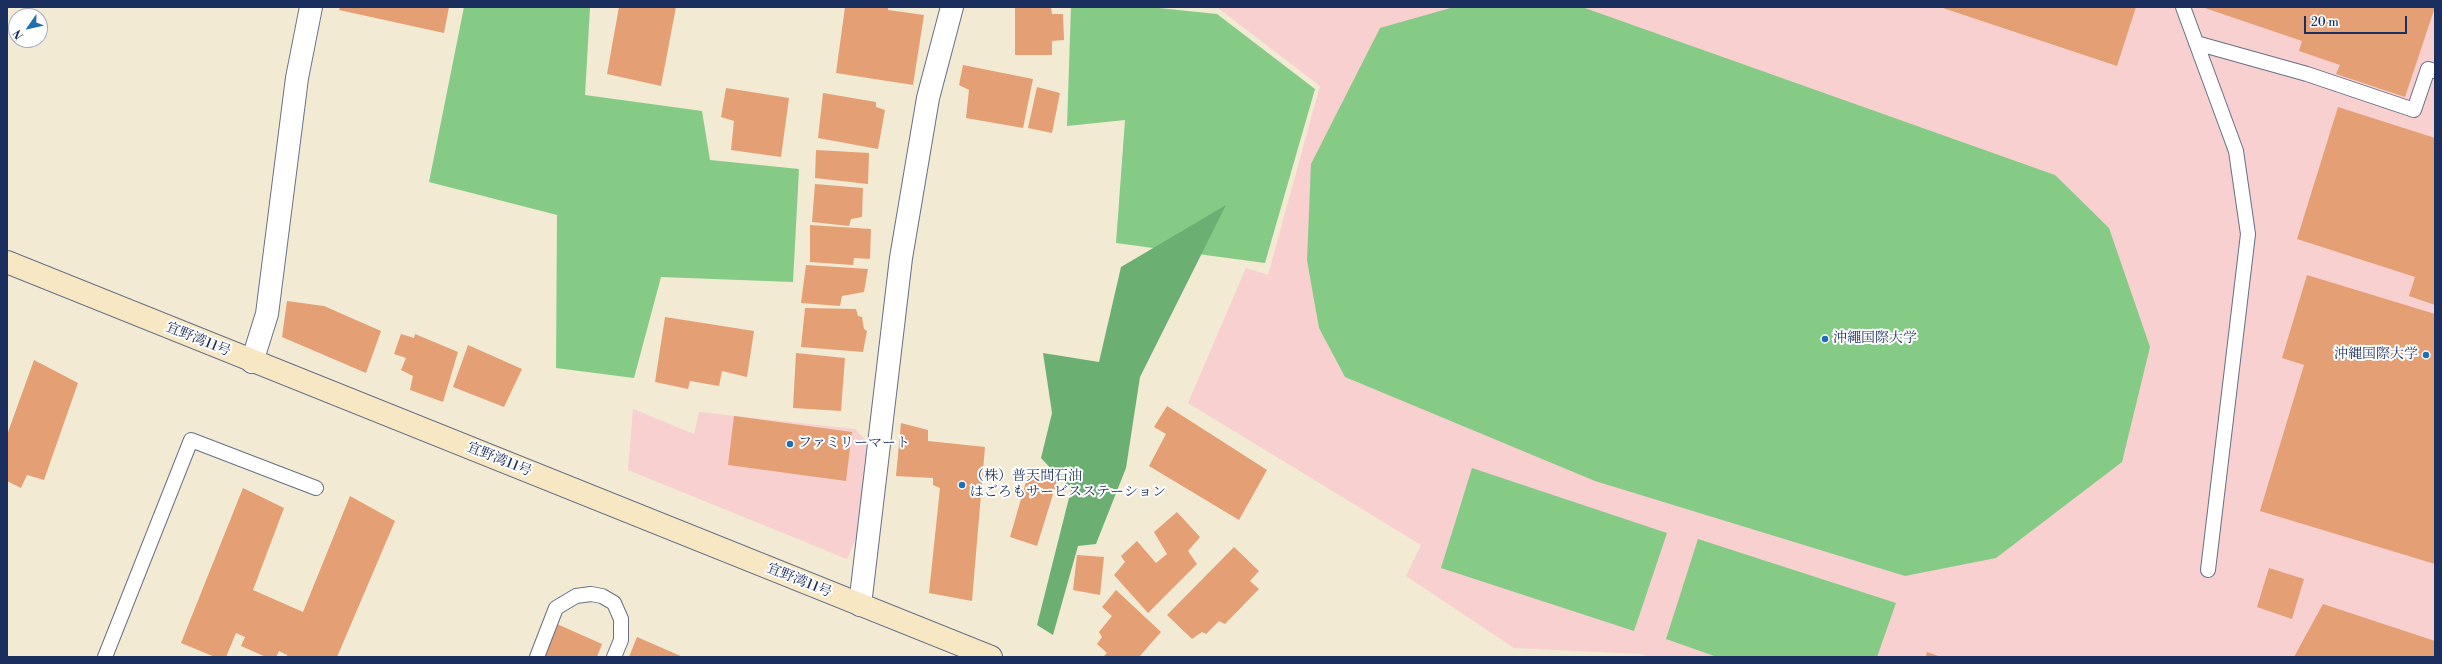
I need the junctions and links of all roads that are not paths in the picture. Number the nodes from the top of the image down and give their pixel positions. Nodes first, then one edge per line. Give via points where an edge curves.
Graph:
1 (311, 7) edge
2 (952, 7) edge
3 (2184, 7) edge
4 (2196, 43) junction
5 (2435, 71) edge
6 (7, 262) edge
7 (252, 362) junction
8 (316, 488) dead end
9 (2208, 570) dead end
10 (860, 605) junction
11 (105, 657) edge
12 (537, 657) edge
13 (614, 657) edge
14 (991, 657) edge

1 - 7 street via 297,78 266,314
2 - 10 street via 928,98 901,258
3 - 4 lane
4 - 5 lane via 2307,74 2414,110 2428,69
4 - 9 lane via 2236,151 2248,234
6 - 7 street, 宜野湾11号
7 - 10 street, 宜野湾11号
8 - 11 lane via 191,440
10 - 14 street, 宜野湾11号
12 - 13 lane via 556,608 576,596 591,594 602,596 614,603 621,619 621,640

